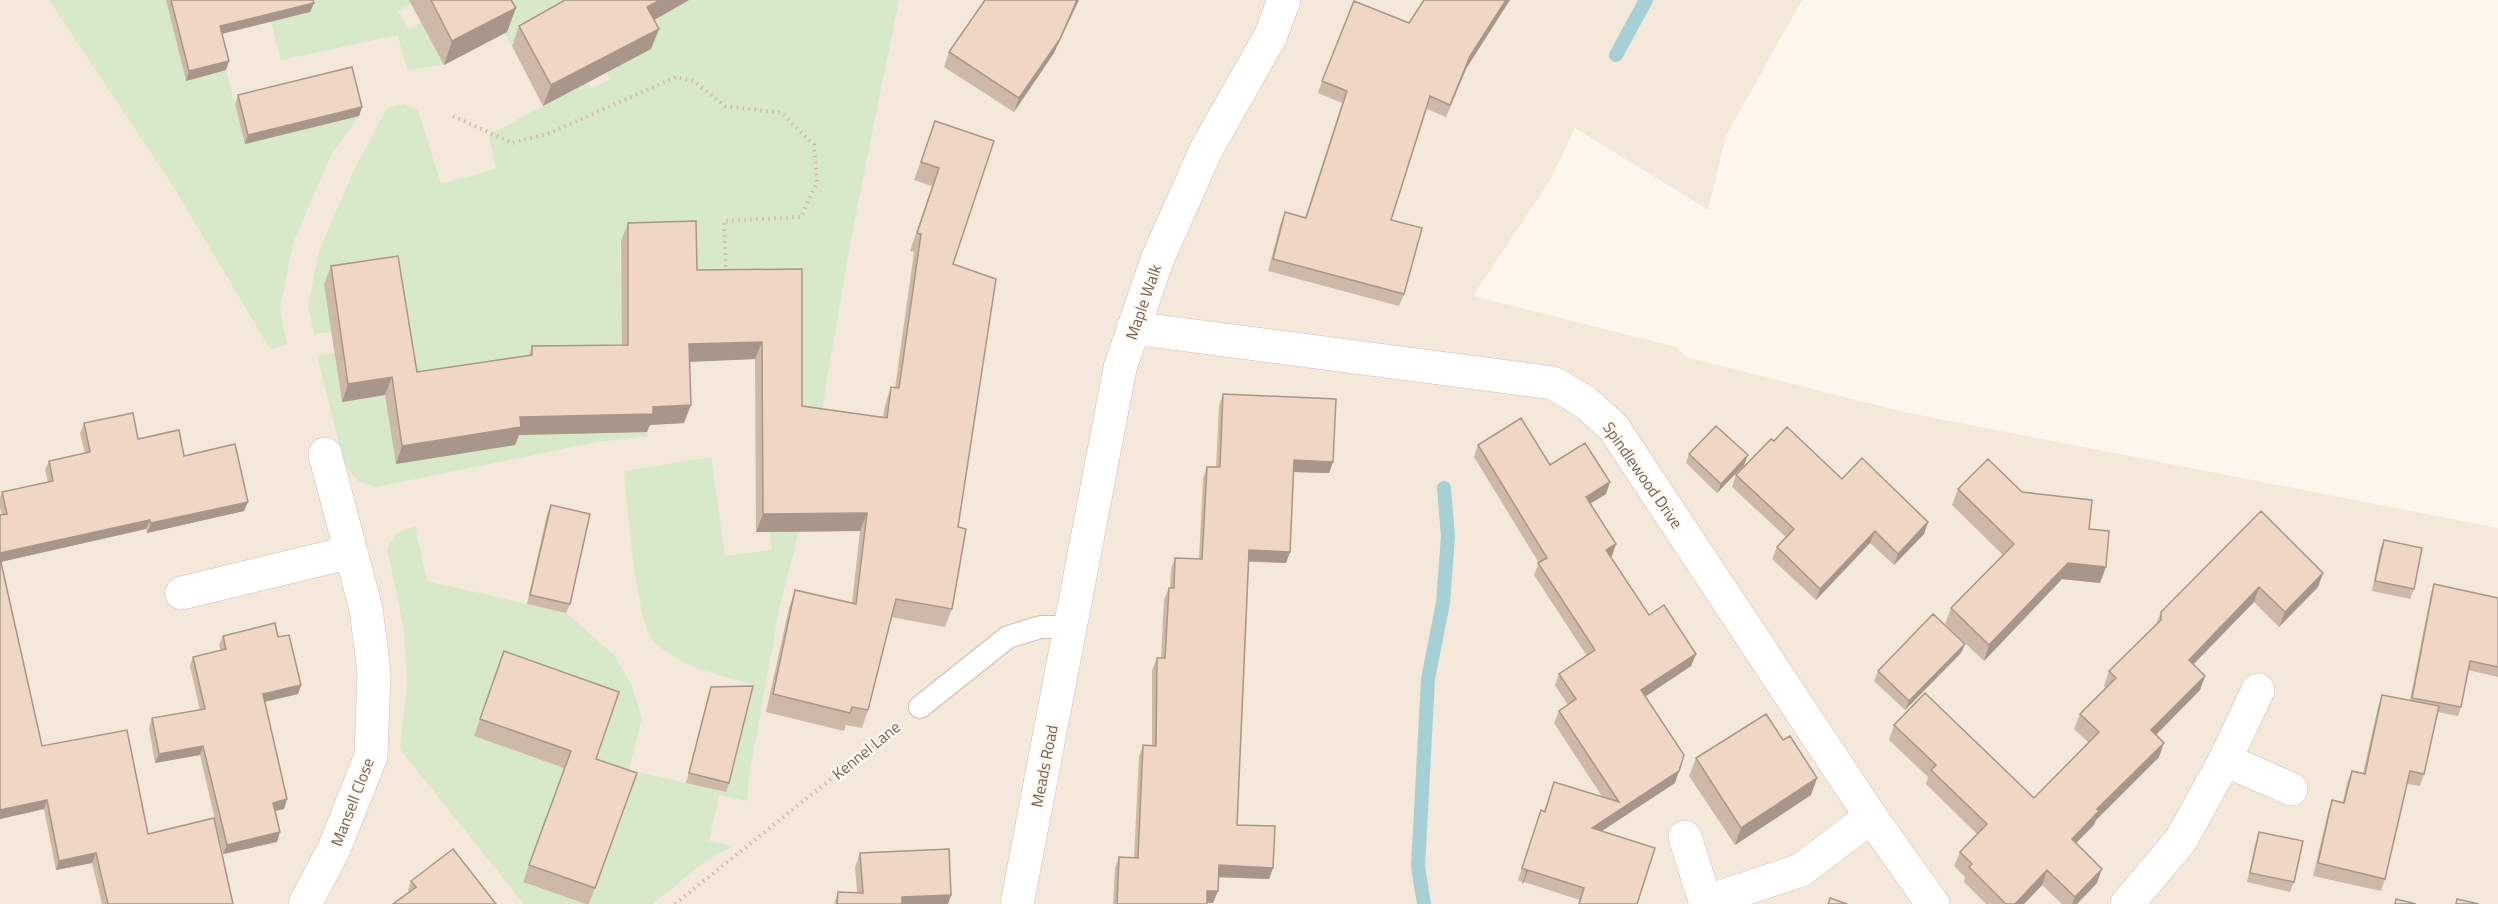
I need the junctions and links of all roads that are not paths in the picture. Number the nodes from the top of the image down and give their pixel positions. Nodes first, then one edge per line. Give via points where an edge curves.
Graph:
1 (1284, 0) edge
2 (1133, 328) junction
3 (325, 454) dead end
4 (351, 552) junction
5 (182, 593) dead end
6 (1071, 627) junction
7 (2258, 690) dead end
8 (920, 707) road end
9 (2225, 760) junction
10 (2291, 789) dead end
11 (1871, 817) junction
12 (1685, 837) dead end
13 (1706, 903) edge
14 (305, 904) edge
15 (1017, 904) edge
16 (1932, 904) edge
17 (2127, 904) edge

1 - 2 street, Maple Walk via 1270,37 1206,150 1157,260
2 - 6 street, Maple Walk via 1120,368
2 - 11 street, Spindlewood Drive via 1553,383 1585,402 1613,427
3 - 4 street, Mansell Close
4 - 5 street
4 - 14 street, Mansell Close via 366,609 374,673 371,756 334,849
6 - 8 lane via 1041,627 1008,637
6 - 15 street, Meads Road
7 - 9 street
9 - 10 street
9 - 17 street via 2181,840
11 - 13 street via 1801,870
11 - 16 street, Spindlewood Drive
12 - 13 street

